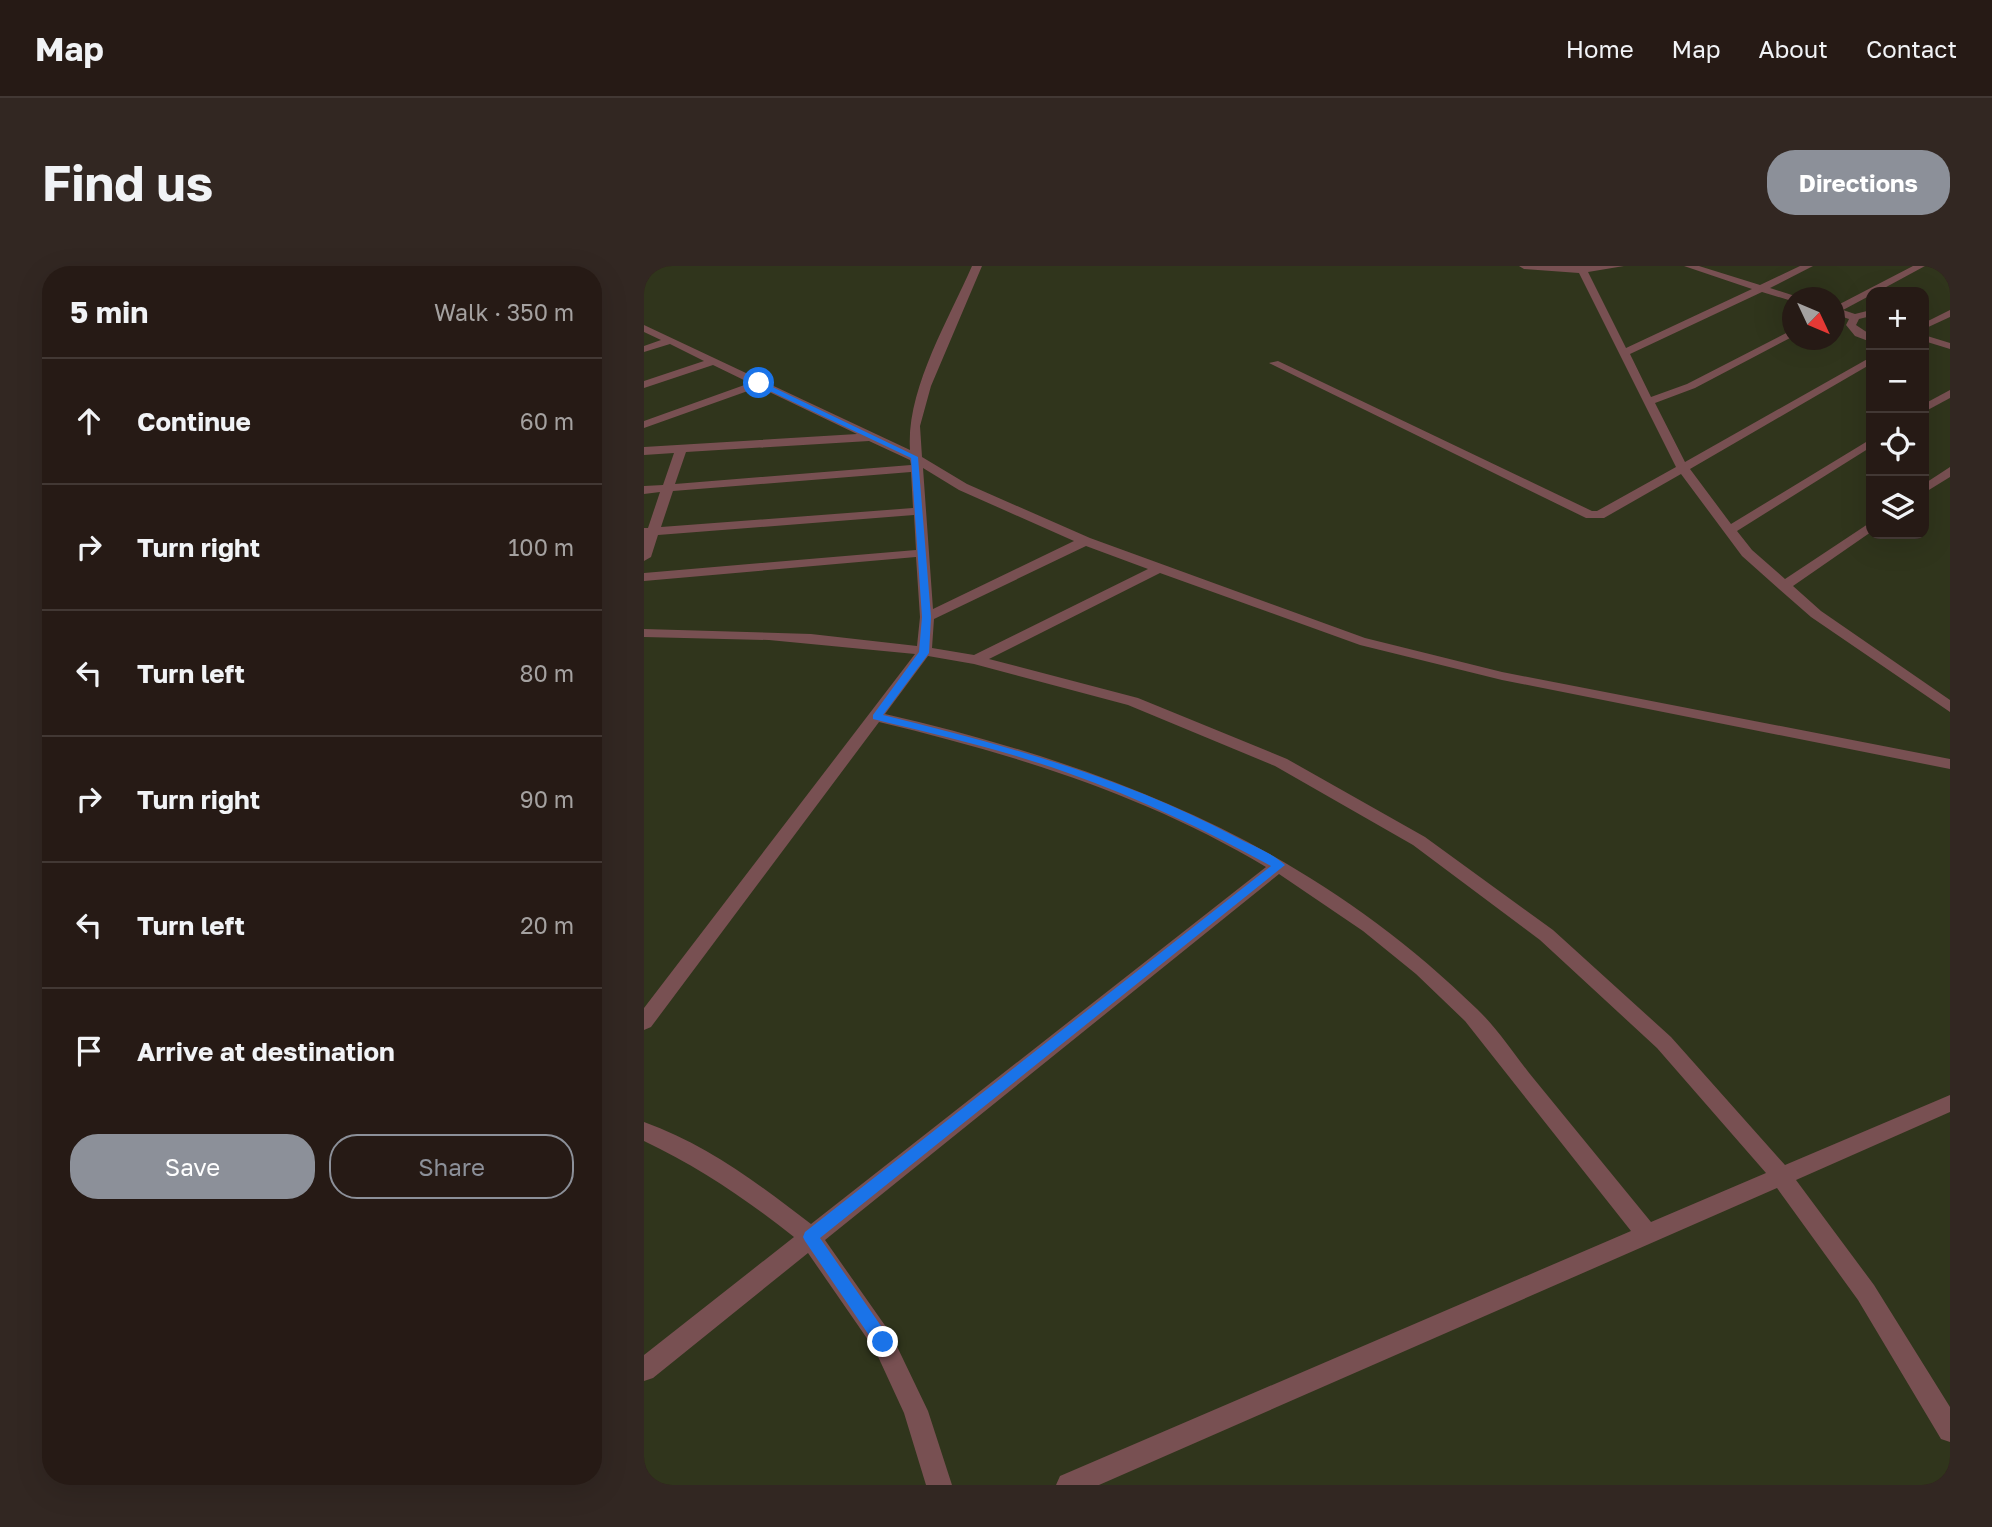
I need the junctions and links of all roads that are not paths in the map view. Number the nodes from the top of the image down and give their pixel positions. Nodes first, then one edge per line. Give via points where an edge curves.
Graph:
1 (977, 266) edge
2 (1524, 266) edge
3 (1619, 266) edge
4 (1689, 266) edge
5 (1808, 266) edge
6 (1920, 266) edge
7 (1582, 270) junction
8 (1761, 288) junction
9 (1782, 295) edge
10 (1845, 306) edge
11 (1950, 313) edge
12 (1845, 314) edge
13 (1866, 314) edge
14 (1855, 317) junction
15 (1929, 323) edge
16 (644, 328) edge
17 (1866, 336) edge
18 (1782, 339) edge
19 (1929, 340) edge
20 (670, 341) junction
21 (1950, 346) edge
22 (644, 349) edge
23 (1624, 353) junction
24 (714, 362) junction
25 (1274, 363) dead end
26 (1866, 363) edge
27 (759, 383) junction
28 (644, 385) edge
29 (1950, 393) edge
30 (1648, 402) junction
31 (1929, 406) edge
32 (644, 425) edge
33 (873, 437) junction
34 (1866, 445) edge
35 (681, 449) junction
36 (644, 451) edge
37 (915, 463) junction
38 (1684, 469) junction
39 (1950, 471) edge
40 (1929, 486) edge
41 (668, 488) junction
42 (644, 489) edge
43 (919, 511) junction
44 (1866, 529) edge
45 (1730, 530) junction
46 (649, 531) edge
47 (1085, 541) junction
48 (922, 553) junction
49 (644, 557) edge
50 (1160, 568) junction
51 (644, 577) edge
52 (1784, 586) junction
53 (927, 617) junction
54 (644, 633) edge
55 (924, 653) junction
56 (976, 660) junction
57 (1950, 707) edge
58 (877, 717) junction
59 (1950, 764) edge
60 (1279, 865) junction
61 (644, 1021) edge
62 (1950, 1103) edge
63 (644, 1131) edge
64 (1781, 1176) junction
65 (1647, 1234) junction
66 (810, 1237) junction
67 (644, 1370) edge
68 (1950, 1430) edge
69 (939, 1485) edge
70 (1069, 1485) edge

1 - 37 lane via 925,386 914,426
2 - 7 lane
3 - 7 lane
4 - 8 lane
5 - 8 lane
6 - 10 lane
7 - 23 lane
8 - 9 lane
8 - 23 lane
11 - 15 lane
12 - 14 lane
13 - 14 lane
14 - 17 lane via 1851,325
16 - 20 lane
18 - 30 lane via 1691,386
19 - 21 lane
20 - 22 lane
20 - 24 lane
23 - 30 lane
24 - 27 lane
24 - 28 lane
25 - 38 lane via 1590,515 1607,512
26 - 38 lane
27 - 32 lane
27 - 33 lane
29 - 31 lane
30 - 38 lane
33 - 35 lane
33 - 37 lane
34 - 45 lane
35 - 36 lane
35 - 41 lane
37 - 41 lane
37 - 43 lane
37 - 47 lane
38 - 45 lane
39 - 40 lane
41 - 42 lane
41 - 46 lane
43 - 46 lane
43 - 48 lane
44 - 52 lane
45 - 52 lane via 1747,553
46 - 49 lane
47 - 50 lane
47 - 53 lane
48 - 51 lane
48 - 53 lane
50 - 56 lane
50 - 59 lane via 1360,641 1502,676
52 - 57 lane via 1838,631
53 - 55 lane
54 - 55 lane via 771,636
55 - 56 lane
55 - 58 lane
56 - 64 lane via 1185,721 1252,748 1397,825 1519,910 1586,966 1654,1031
58 - 60 lane via 1072,770 1199,823
58 - 61 lane
60 - 65 lane via 1344,906 1407,956 1472,1017
60 - 66 lane
62 - 64 lane
63 - 66 lane via 697,1156 751,1190
64 - 65 lane
64 - 68 lane via 1862,1286
65 - 70 lane
66 - 67 lane
66 - 69 lane via 883,1342 916,1412

